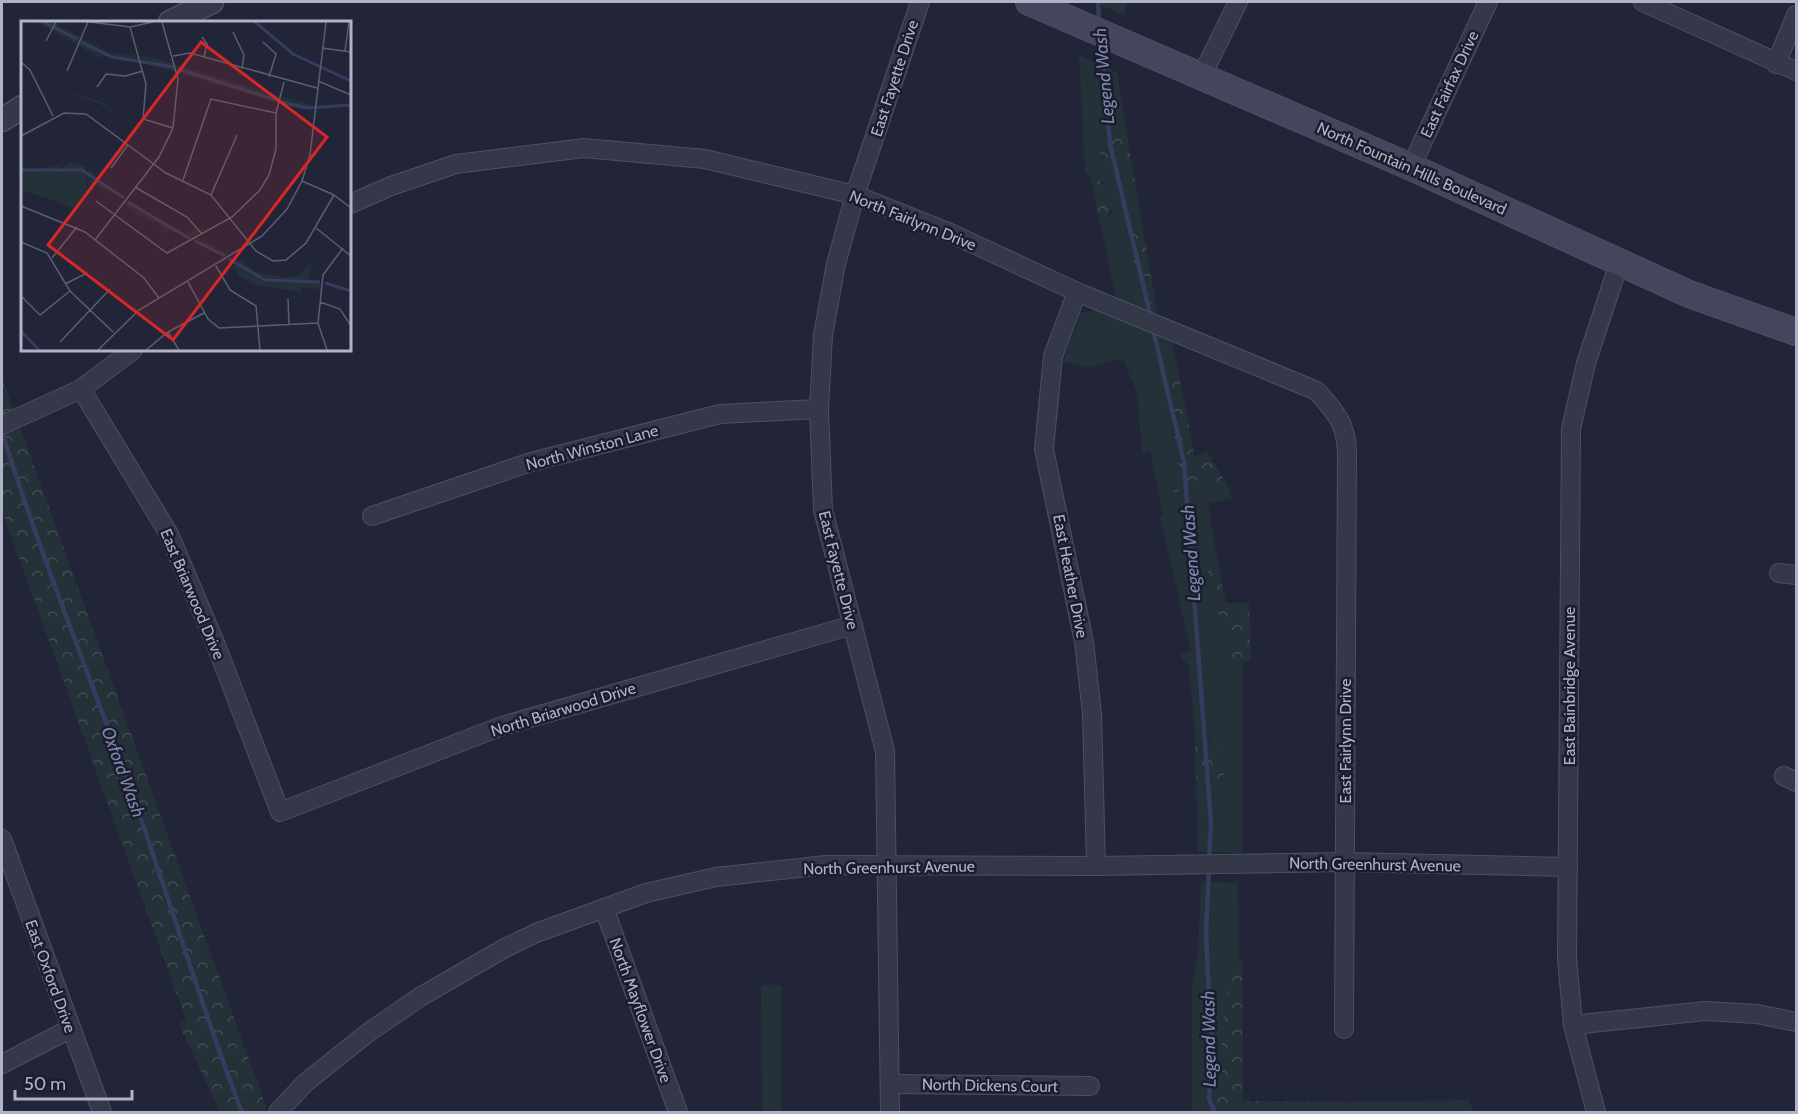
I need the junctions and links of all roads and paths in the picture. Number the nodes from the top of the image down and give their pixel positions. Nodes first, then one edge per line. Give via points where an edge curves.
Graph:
1 (212, 2) edge
2 (920, 2) edge
3 (1029, 2) edge
4 (1238, 2) edge
5 (1488, 2) edge
6 (1643, 2) edge
7 (1797, 15) edge
8 (172, 21) edge
9 (1776, 63) junction
10 (1797, 71) edge
11 (1202, 75) junction
12 (21, 108) edge
13 (2, 120) edge
14 (1411, 166) junction
15 (855, 195) junction
16 (351, 204) edge
17 (1619, 263) junction
18 (1077, 292) junction
19 (1797, 332) edge
20 (132, 351) edge
21 (81, 389) junction
22 (819, 409) junction
23 (2, 425) edge
24 (1347, 452) joint
25 (372, 516) dead end
26 (853, 626) junction
27 (280, 812) joint
28 (2, 839) edge
29 (1344, 862) junction
30 (888, 865) junction
31 (1096, 866) junction
32 (1568, 867) junction
33 (604, 908) junction
34 (1797, 1022) edge
35 (1573, 1025) junction
36 (70, 1029) junction
37 (1344, 1029) dead end
38 (2, 1064) edge
39 (891, 1084) junction
40 (1090, 1086) dead end
41 (102, 1113) edge
42 (278, 1113) edge
43 (678, 1113) edge
44 (890, 1113) edge
45 (1596, 1113) edge

1 - 8 street
2 - 15 street, East Fayette Drive
3 - 11 main road, North Fountain Hills Boulevard
4 - 11 street
5 - 14 street, East Fairfax Drive
6 - 9 street
7 - 9 street
9 - 10 street
11 - 14 main road, North Fountain Hills Boulevard
12 - 13 street
14 - 17 main road, North Fountain Hills Boulevard
15 - 16 street, North Fairlynn Drive via 705,159 584,148 456,164
15 - 18 street, North Fairlynn Drive via 948,232
15 - 22 street, East Fayette Drive via 836,264 823,335
17 - 19 main road, North Fountain Hills Boulevard via 1689,294
17 - 32 street, East Bainbridge Avenue via 1586,363 1570,429
18 - 24 street, North Fairlynn Drive via 1317,392 1347,432
18 - 31 street, East Heather Drive via 1053,356 1044,449 1084,642 1092,714
20 - 21 street
21 - 23 street
21 - 27 street, East Briarwood Drive via 169,534
22 - 25 street, North Winston Lane via 720,414 531,462
22 - 26 street, East Fayette Drive via 823,510
24 - 29 street, East Fairlynn Drive
26 - 27 street, North Briarwood Drive via 502,726
26 - 30 street, East Fayette Drive via 885,751
28 - 36 street, East Oxford Drive
29 - 31 street, North Greenhurst Avenue
29 - 32 street, North Greenhurst Avenue
29 - 37 street, East Fairlynn Drive
30 - 31 street, North Greenhurst Avenue
30 - 33 street, North Greenhurst Avenue via 826,865 716,877 646,893
30 - 39 street, East Fayette Drive
32 - 35 street, East Bainbridge Avenue via 1567,958
33 - 42 street, North Greenhurst Avenue via 536,933 420,997 314,1076
33 - 43 street, North Mayflower Drive
34 - 35 street via 1757,1014 1705,1011
35 - 45 street, East Bainbridge Avenue
36 - 38 street
36 - 41 street, East Oxford Drive
39 - 40 street, North Dickens Court
39 - 44 street, East Fayette Drive

